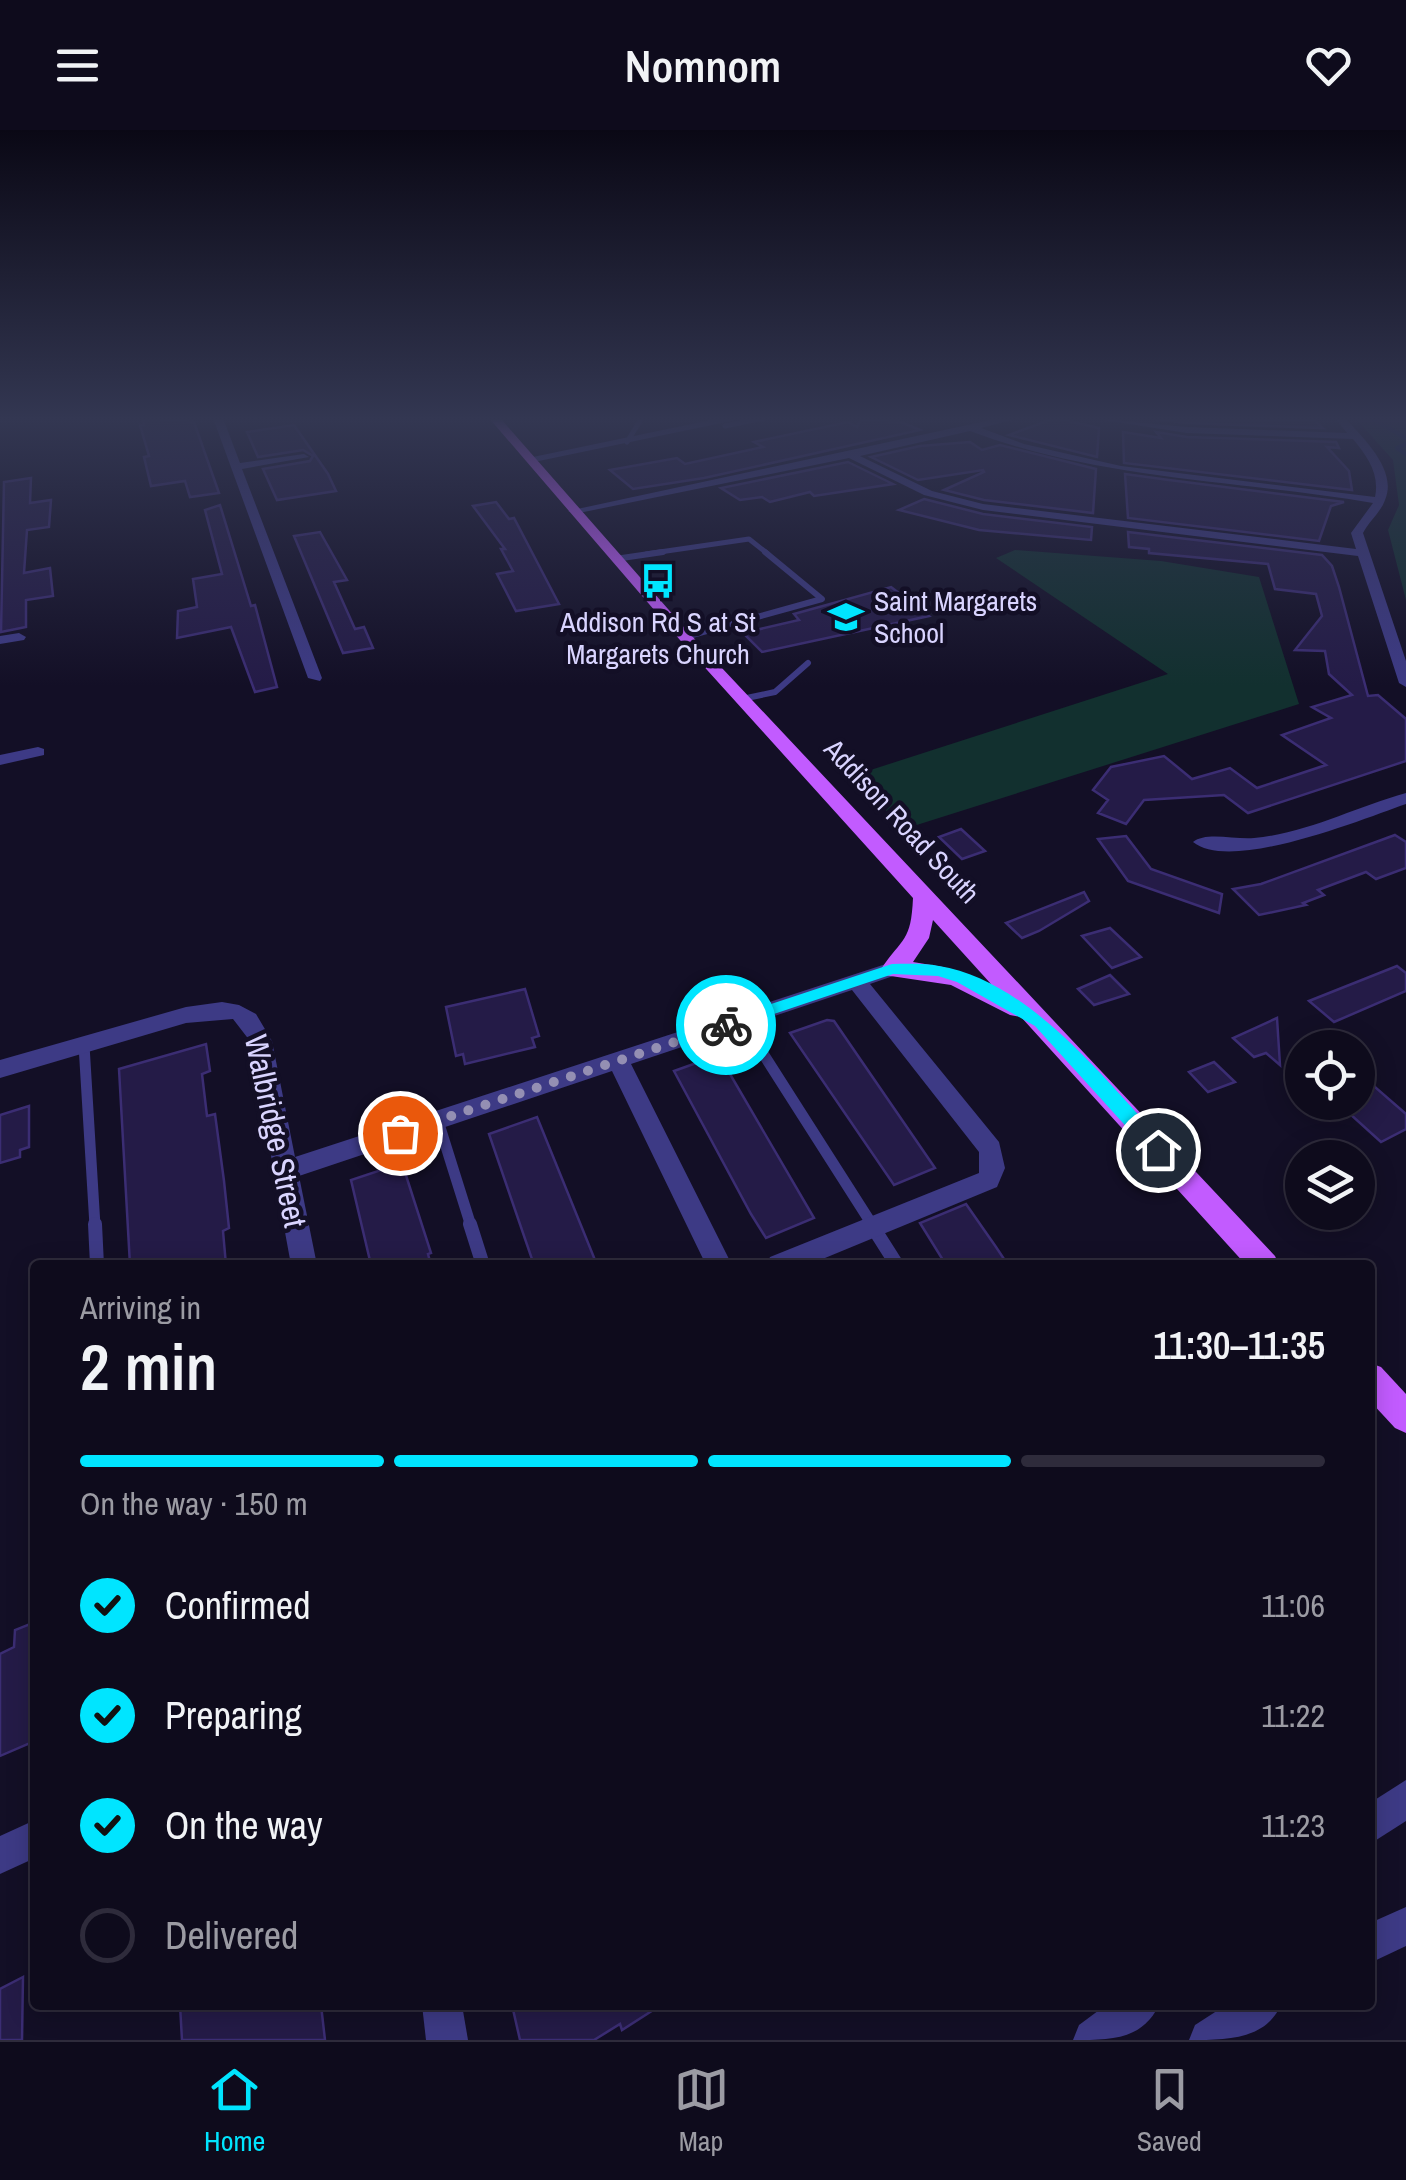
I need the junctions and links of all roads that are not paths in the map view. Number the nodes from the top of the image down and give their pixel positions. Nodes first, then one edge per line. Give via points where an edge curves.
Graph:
1 (251, 507) edge
2 (571, 507) edge
3 (596, 507) edge
4 (983, 507) edge
5 (1375, 507) edge
6 (574, 511) junction
7 (1362, 553) junction
8 (615, 560) junction
9 (684, 636) junction
10 (19, 637) dead end
11 (0, 640) edge
12 (808, 662) dead end
13 (315, 678) dead end
14 (1406, 683) edge
15 (742, 699) junction
16 (38, 752) dead end
17 (0, 760) edge
18 (1406, 798) edge
19 (1202, 842) dead end
20 (924, 896) junction
21 (892, 969) junction
22 (857, 982) junction
23 (741, 1020) junction
24 (1040, 1022) junction
25 (84, 1045) junction
26 (618, 1060) junction
27 (0, 1070) edge
28 (438, 1121) junction
29 (286, 1170) junction
30 (873, 1226) junction
31 (97, 1260) edge
32 (303, 1260) edge
33 (480, 1260) edge
34 (717, 1260) edge
35 (791, 1260) edge
36 (894, 1260) edge
37 (1260, 1260) edge
38 (1375, 1384) edge
39 (1406, 1418) edge
40 (1406, 1798) edge
41 (1375, 1822) edge
42 (30, 1841) edge
43 (0, 1856) edge
44 (1406, 1926) edge
45 (1375, 1940) edge
46 (443, 2010) edge
47 (1133, 2010) edge
48 (1254, 2010) edge
49 (447, 2040) edge
50 (1094, 2040) edge
51 (1210, 2040) edge

1 - 13 street
2 - 6 main road, Addison Road South
3 - 6 street
4 - 7 street
5 - 7 street via 1358,529
6 - 8 main road, Addison Road South
7 - 14 street
8 - 9 main road, Addison Road South
8 - 9 lane via 749,539 822,599
9 - 15 main road, Addison Road South
10 - 11 street
12 - 15 lane via 775,692
15 - 20 main road, Addison Road South
16 - 17 street
18 - 19 street via 1285,840
20 - 21 main road via 916,948
20 - 24 main road, Addison Road South
21 - 22 street
21 - 24 main road via 962,978
22 - 23 street
22 - 30 street via 990,1149 993,1168 988,1180
23 - 26 street
23 - 30 lane
24 - 37 main road, Addison Road South
25 - 27 street, Walbridge Street
25 - 29 street, Walbridge Street via 216,1009 253,1020
25 - 31 lane
26 - 28 street
26 - 34 street
28 - 29 street
28 - 33 lane
29 - 32 street, Walbridge Street
30 - 35 street
30 - 36 lane
38 - 39 main road
40 - 41 street
42 - 43 street
44 - 45 street
46 - 49 street
47 - 50 street
48 - 51 street

